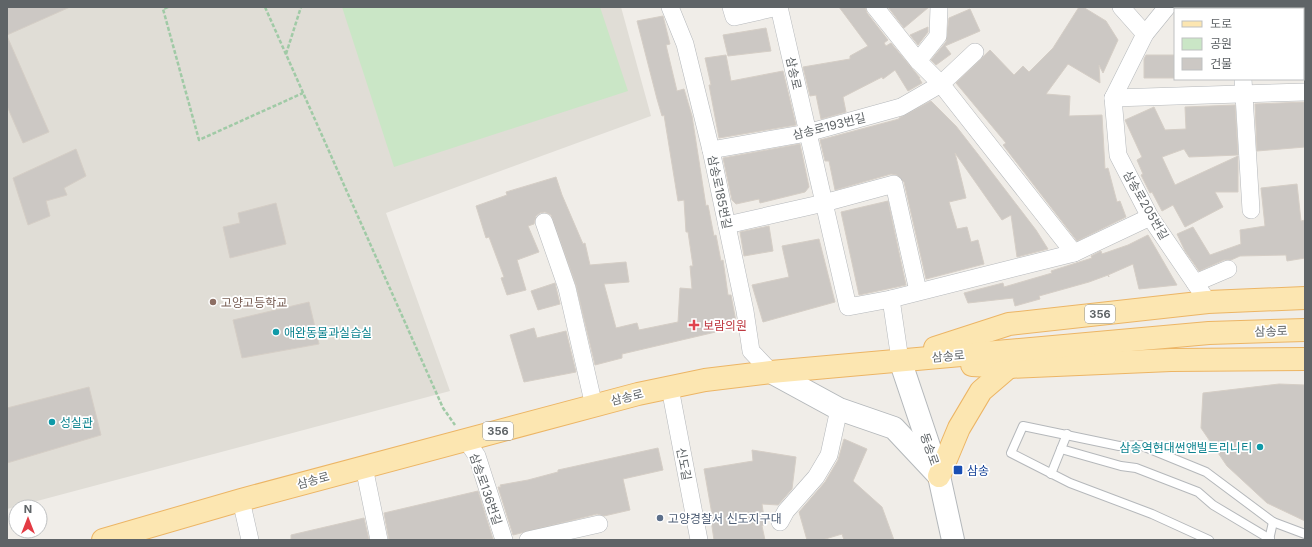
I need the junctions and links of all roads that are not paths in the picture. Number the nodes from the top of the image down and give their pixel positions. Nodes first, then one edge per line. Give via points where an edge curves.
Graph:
1 (670, 7) edge
2 (731, 7) edge
3 (778, 7) edge
4 (875, 7) edge
5 (939, 7) edge
6 (1121, 7) edge
7 (1167, 7) edge
8 (1145, 34) junction
9 (975, 52) dead end
10 (918, 61) junction
11 (941, 84) junction
12 (1243, 86) edge
13 (1305, 92) edge
14 (1113, 98) junction
15 (807, 133) junction
16 (711, 150) junction
17 (824, 203) junction
18 (1251, 210) dead end
19 (1150, 217) junction
20 (544, 222) dead end
21 (727, 225) junction
22 (1074, 253) junction
23 (1228, 269) dead end
24 (1195, 283) junction
25 (918, 291) junction
26 (1305, 298) edge
27 (890, 299) junction
28 (1208, 302) junction
29 (1305, 330) edge
30 (1305, 359) edge
31 (900, 360) junction
32 (1009, 367) junction
33 (771, 372) junction
34 (670, 388) junction
35 (594, 406) junction
36 (839, 408) junction
37 (1067, 434) junction
38 (466, 440) junction
39 (1061, 449) junction
40 (364, 467) junction
41 (1051, 474) junction
42 (939, 476) junction
43 (242, 500) junction
44 (780, 522) dead end
45 (1273, 522) junction
46 (599, 524) dead end
47 (1305, 534) edge
48 (112, 539) edge
49 (250, 540) edge
50 (378, 540) edge
51 (504, 540) edge
52 (528, 540) edge
53 (699, 540) edge
54 (954, 540) edge
55 (1209, 540) edge
56 (1269, 540) edge

1 - 16 street, 삼송로185번길 via 685,44
2 - 3 street via 734,18
3 - 15 street, 삼송로
4 - 10 street
5 - 10 street via 938,36
6 - 8 street
7 - 8 street
8 - 14 street
9 - 11 street, 삼송로193번길
10 - 11 street
11 - 15 street, 삼송로193번길 via 901,107
11 - 22 street
12 - 13 street
12 - 14 street
12 - 18 street
14 - 19 street, 삼송로205번길 via 1118,155
15 - 16 street, 삼송로193번길
15 - 17 street, 삼송로
16 - 21 street, 삼송로185번길
17 - 21 street
17 - 25 street via 901,182
17 - 27 street, 삼송로 via 848,308
19 - 22 street
19 - 24 street, 삼송로205번길
20 - 35 street, 삼송로 via 567,288
21 - 33 street, 삼송로185번길 via 746,312 751,350
22 - 25 street
23 - 24 street
24 - 28 street, 삼송로205번길
25 - 27 street
26 - 28 main road, 356
27 - 31 street
28 - 31 main road, 356 via 1009,324
29 - 31 main road, 삼송로 via 1209,333
30 - 32 main road, 356 via 1171,360
31 - 32 main road, 356
31 - 33 main road, 삼송로 / 356
31 - 42 main road, 동송로
32 - 42 main road via 981,391 959,428
33 - 34 main road, 삼송로 / 356 via 705,380
33 - 36 main road
34 - 35 main road, 삼송로 / 356
34 - 53 street, 신도길
35 - 38 main road, 삼송로 / 356
36 - 42 main road via 894,428
36 - 44 street via 829,455 816,478 786,511
37 - 39 lane
37 - 41 lane via 1023,426 1011,453
37 - 45 lane via 1119,446 1140,445 1206,472
38 - 40 main road, 삼송로 / 356
38 - 51 street, 삼송로136번길 via 477,456
39 - 41 lane
39 - 56 lane via 1136,468 1198,492 1213,505
40 - 43 main road, 삼송로 / 356
40 - 50 street
41 - 55 lane via 1152,514
42 - 54 main road, 동송로
43 - 48 main road, 삼송로 / 356
43 - 49 street
45 - 47 lane
45 - 56 lane
46 - 52 street

